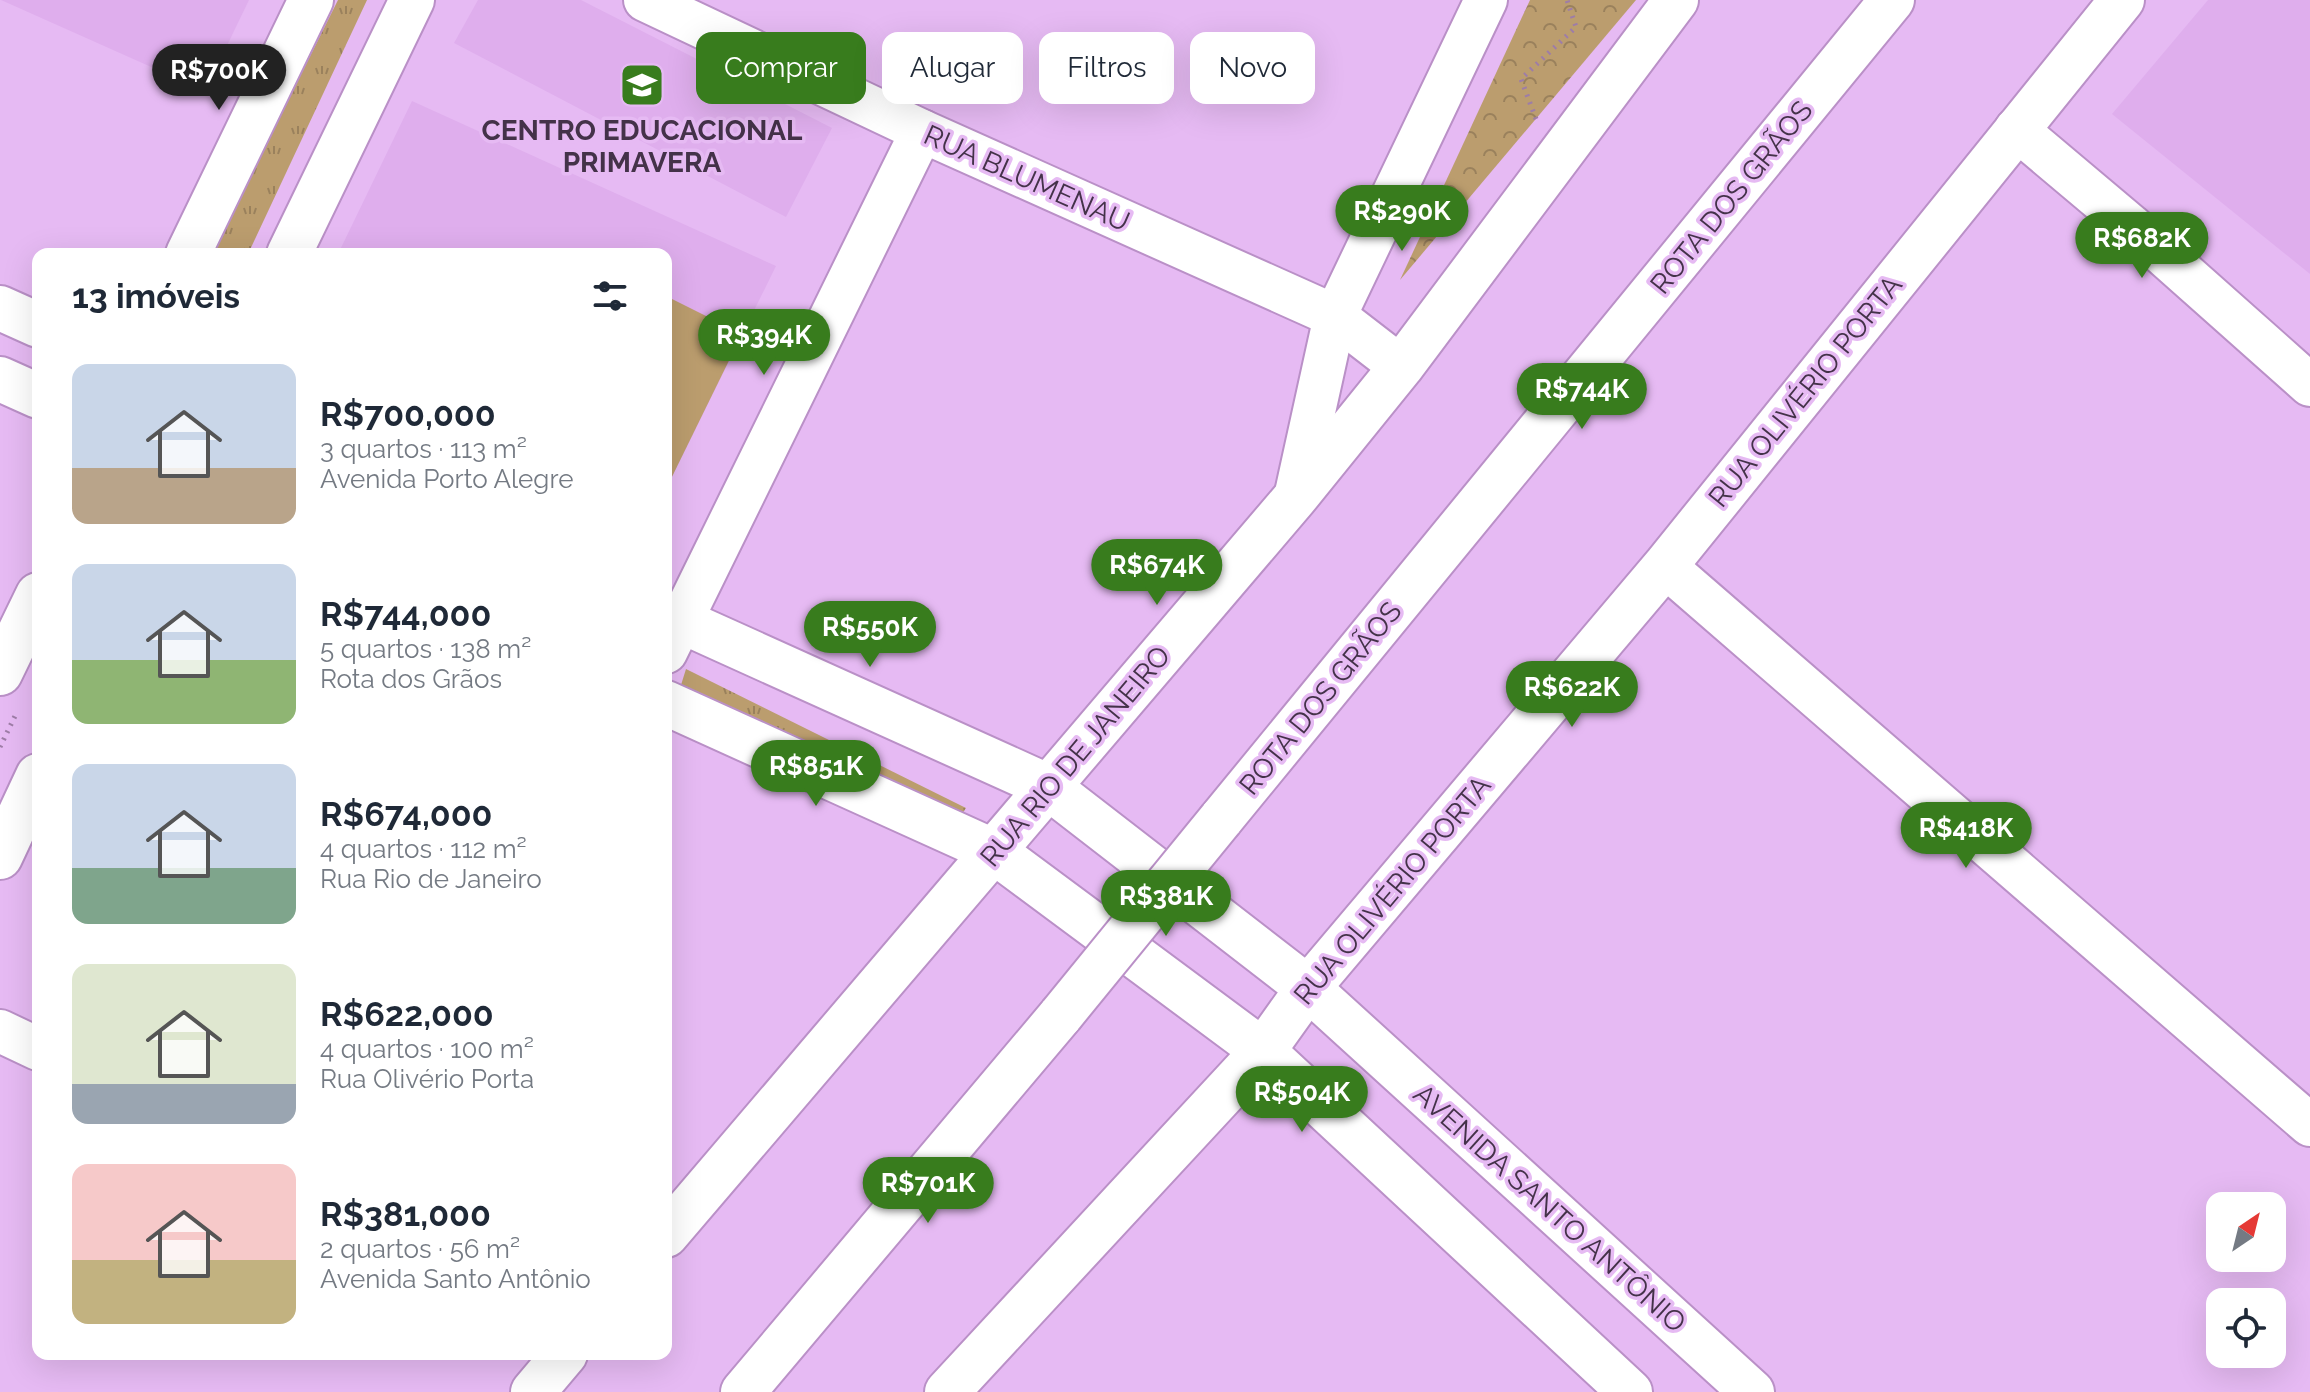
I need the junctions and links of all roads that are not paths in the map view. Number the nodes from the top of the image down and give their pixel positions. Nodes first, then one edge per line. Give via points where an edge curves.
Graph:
1 (311, 0) edge
2 (412, 0) edge
3 (645, 0) edge
4 (1486, 0) edge
5 (1676, 0) edge
6 (1891, 0) edge
7 (2122, 0) edge
8 (2016, 129) junction
9 (922, 131) junction
10 (191, 248) edge
11 (292, 248) edge
12 (0, 308) edge
13 (1335, 316) junction
14 (32, 322) edge
15 (1401, 367) junction
16 (0, 379) edge
17 (2310, 385) edge
18 (32, 393) edge
19 (1295, 498) junction
20 (1665, 566) junction
21 (32, 607) edge
22 (672, 627) edge
23 (672, 629) edge
24 (0, 673) edge
25 (672, 706) edge
26 (1047, 786) junction
27 (32, 789) edge
28 (995, 852) junction
29 (0, 857) edge
30 (1308, 988) junction
31 (0, 1031) edge
32 (32, 1046) edge
33 (1263, 1051) junction
34 (2310, 1125) edge
35 (672, 1228) edge
36 (560, 1360) edge
37 (533, 1392) edge
38 (743, 1392) edge
39 (947, 1392) edge
40 (1630, 1392) edge
41 (1752, 1392) edge

1 - 10 street
2 - 11 street
3 - 9 street, RUA BLUMENAU
4 - 13 street
5 - 15 street, RUA RIO DE JANEIRO
6 - 38 street, ROTA DOS GRÃOS, bridge via 1061,1015
7 - 8 street, RUA OLIVÉRIO PORTA
8 - 17 street
8 - 20 street, RUA OLIVÉRIO PORTA
9 - 13 street, RUA BLUMENAU
9 - 22 street
12 - 14 street
13 - 15 street, RUA BLUMENAU
13 - 19 street
15 - 19 street, RUA RIO DE JANEIRO
16 - 18 street
19 - 26 street, RUA RIO DE JANEIRO
20 - 30 street, RUA OLIVÉRIO PORTA
20 - 34 street
21 - 24 street
23 - 26 street, AVENIDA SANTO ANTÔNIO
25 - 28 street
26 - 28 street, RUA RIO DE JANEIRO
26 - 30 street, AVENIDA SANTO ANTÔNIO
27 - 29 street
28 - 33 street
28 - 35 street, RUA RIO DE JANEIRO
30 - 33 street, RUA OLIVÉRIO PORTA
30 - 41 street, AVENIDA SANTO ANTÔNIO
31 - 32 street
33 - 39 street, RUA OLIVÉRIO PORTA
33 - 40 street
36 - 37 street

